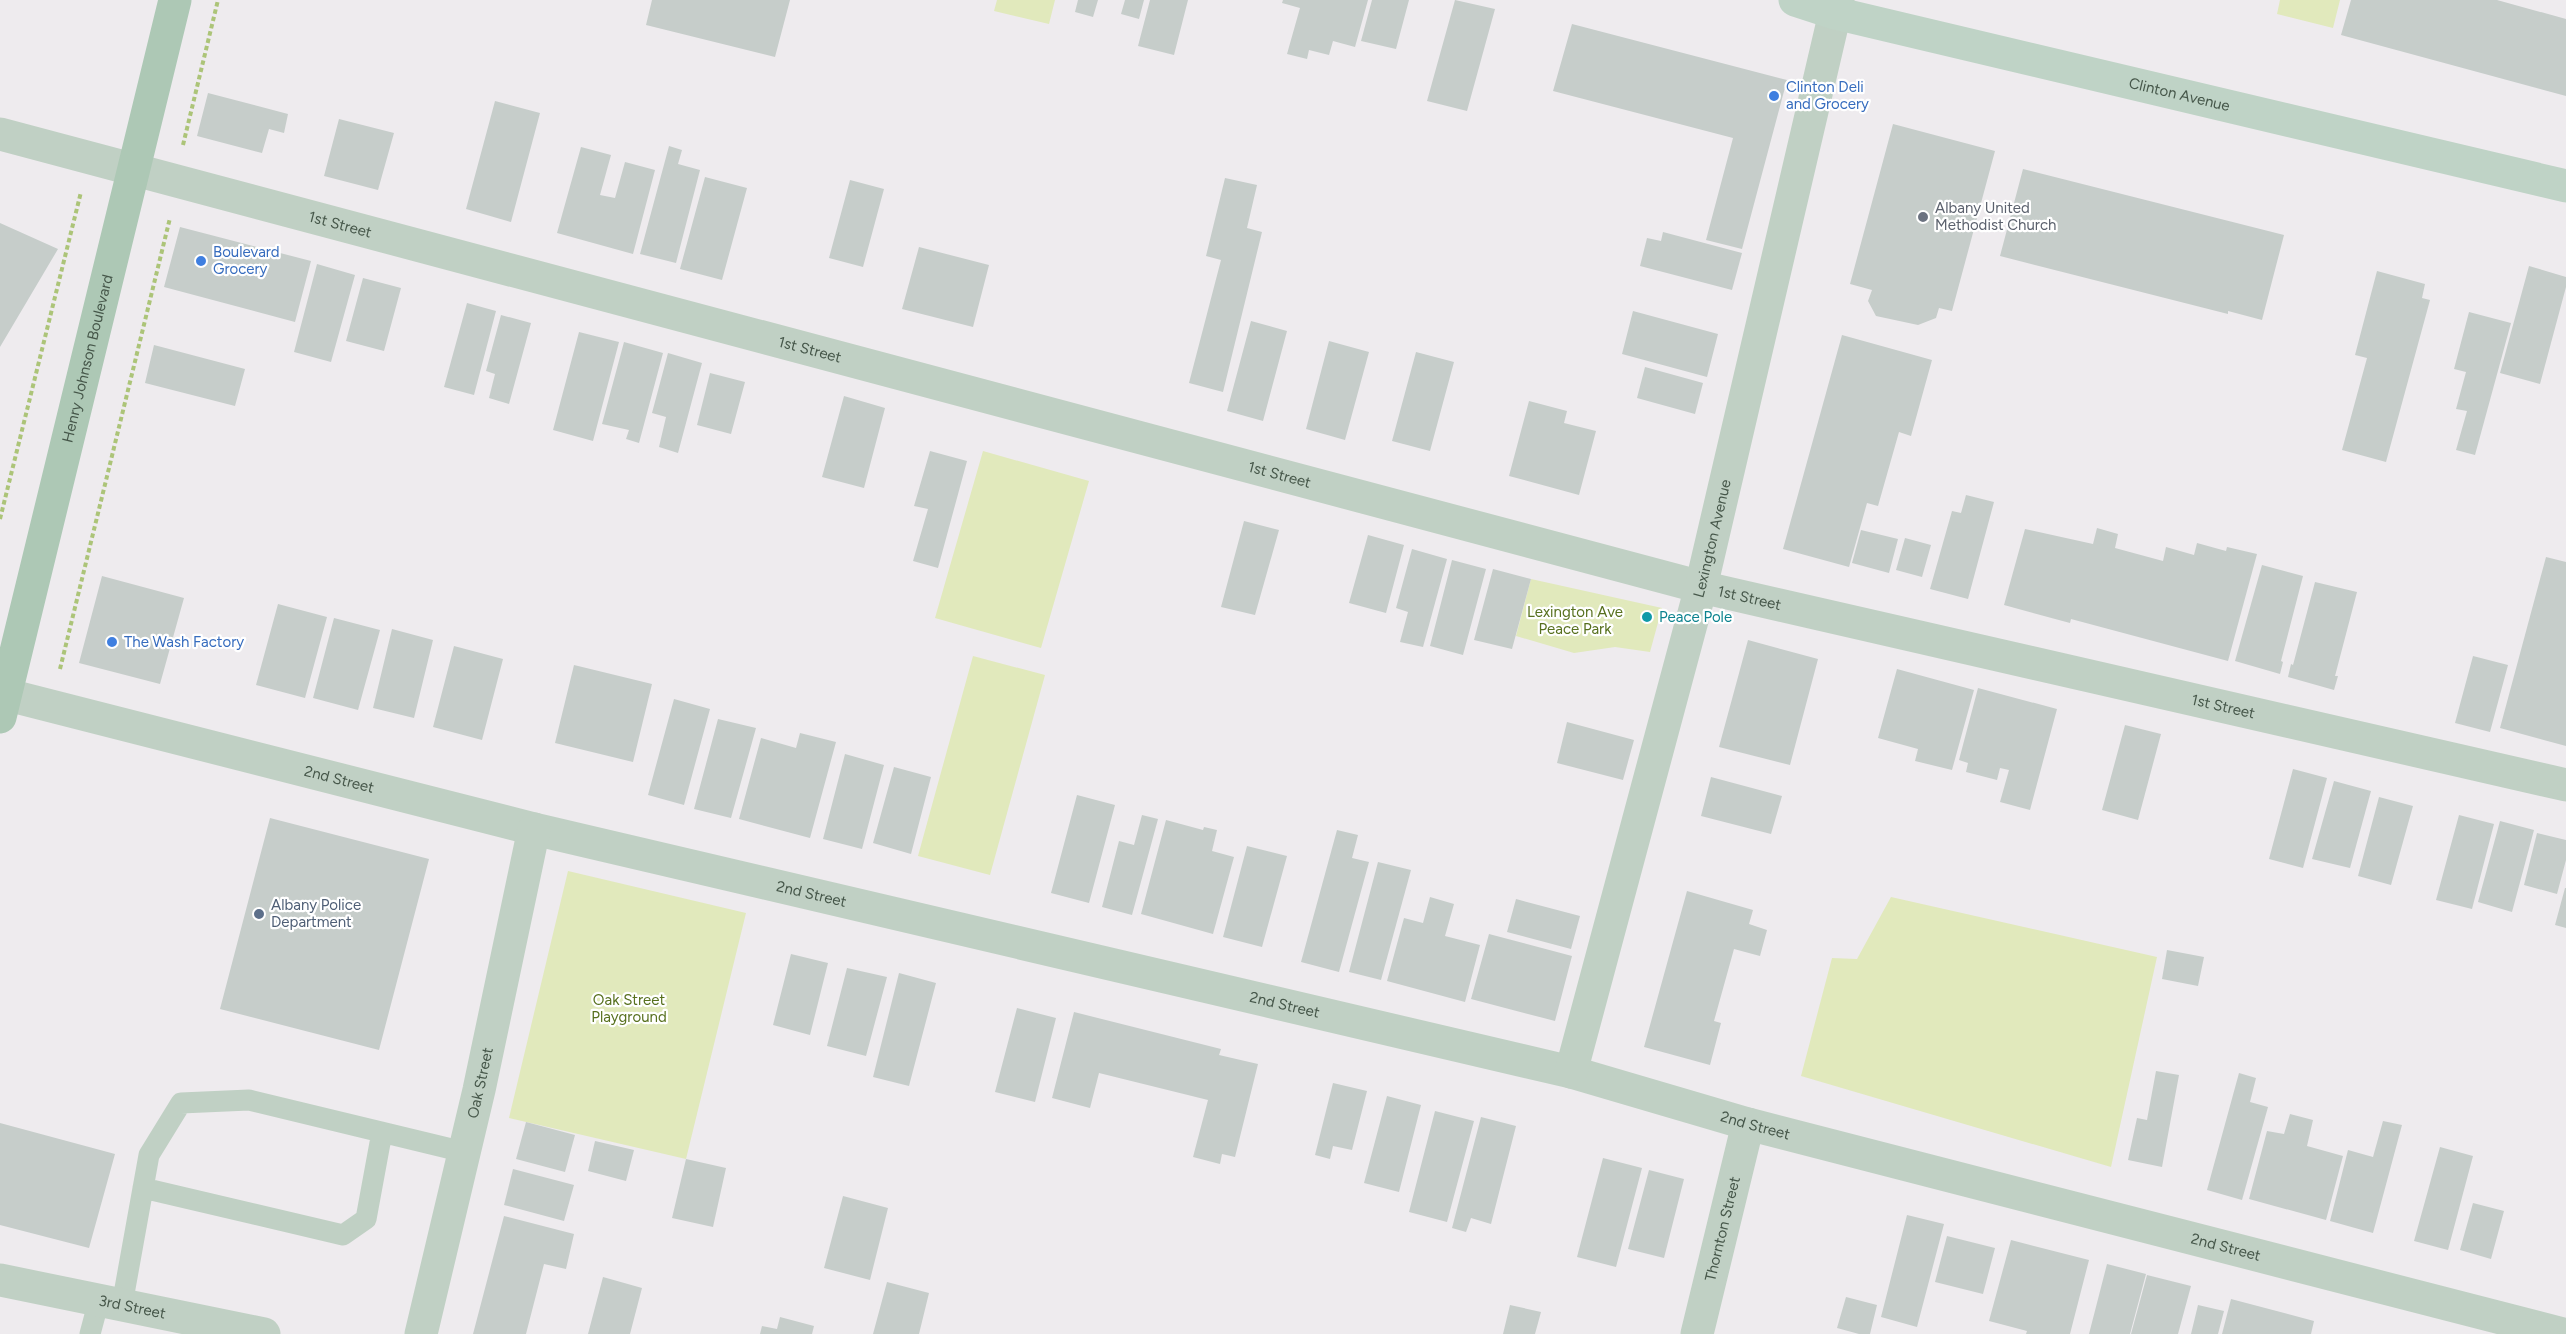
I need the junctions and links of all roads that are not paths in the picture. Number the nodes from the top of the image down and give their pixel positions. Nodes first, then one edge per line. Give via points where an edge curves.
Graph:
1 (175, 0) edge
2 (1795, 0) edge
3 (1836, 6) edge
4 (0, 134) edge
5 (133, 170) junction
6 (2566, 186) edge
7 (1701, 587) junction
8 (2, 701) edge
9 (2566, 785) edge
10 (534, 829) junction
11 (1571, 1072) junction
12 (1748, 1124) junction
13 (382, 1132) junction
14 (464, 1152) junction
15 (143, 1188) junction
16 (0, 1280) edge
17 (110, 1303) junction
18 (90, 1334) edge
19 (264, 1334) edge
20 (421, 1334) edge
21 (1697, 1334) edge
22 (2563, 1334) edge

1 - 5 main road, Henry Johnson Boulevard
2 - 3 street, Clinton Avenue
3 - 6 street, Clinton Avenue
3 - 7 street, Lexington Avenue
4 - 5 street, 1st Street
5 - 7 street, 1st Street
5 - 8 main road, Henry Johnson Boulevard
7 - 9 street, 1st Street
7 - 11 street, Lexington Avenue
8 - 10 street, 2nd Street
10 - 11 street, 2nd Street
10 - 14 street, Oak Street
11 - 12 street, 2nd Street
12 - 21 street, Thornton Street
12 - 22 street, 2nd Street
13 - 14 lane
13 - 15 lane via 249,1100 181,1103 149,1155
13 - 15 lane via 366,1219 343,1235
14 - 20 street, Oak Street
15 - 17 lane
16 - 17 street, 3rd Street
17 - 18 lane
17 - 19 street, 3rd Street

